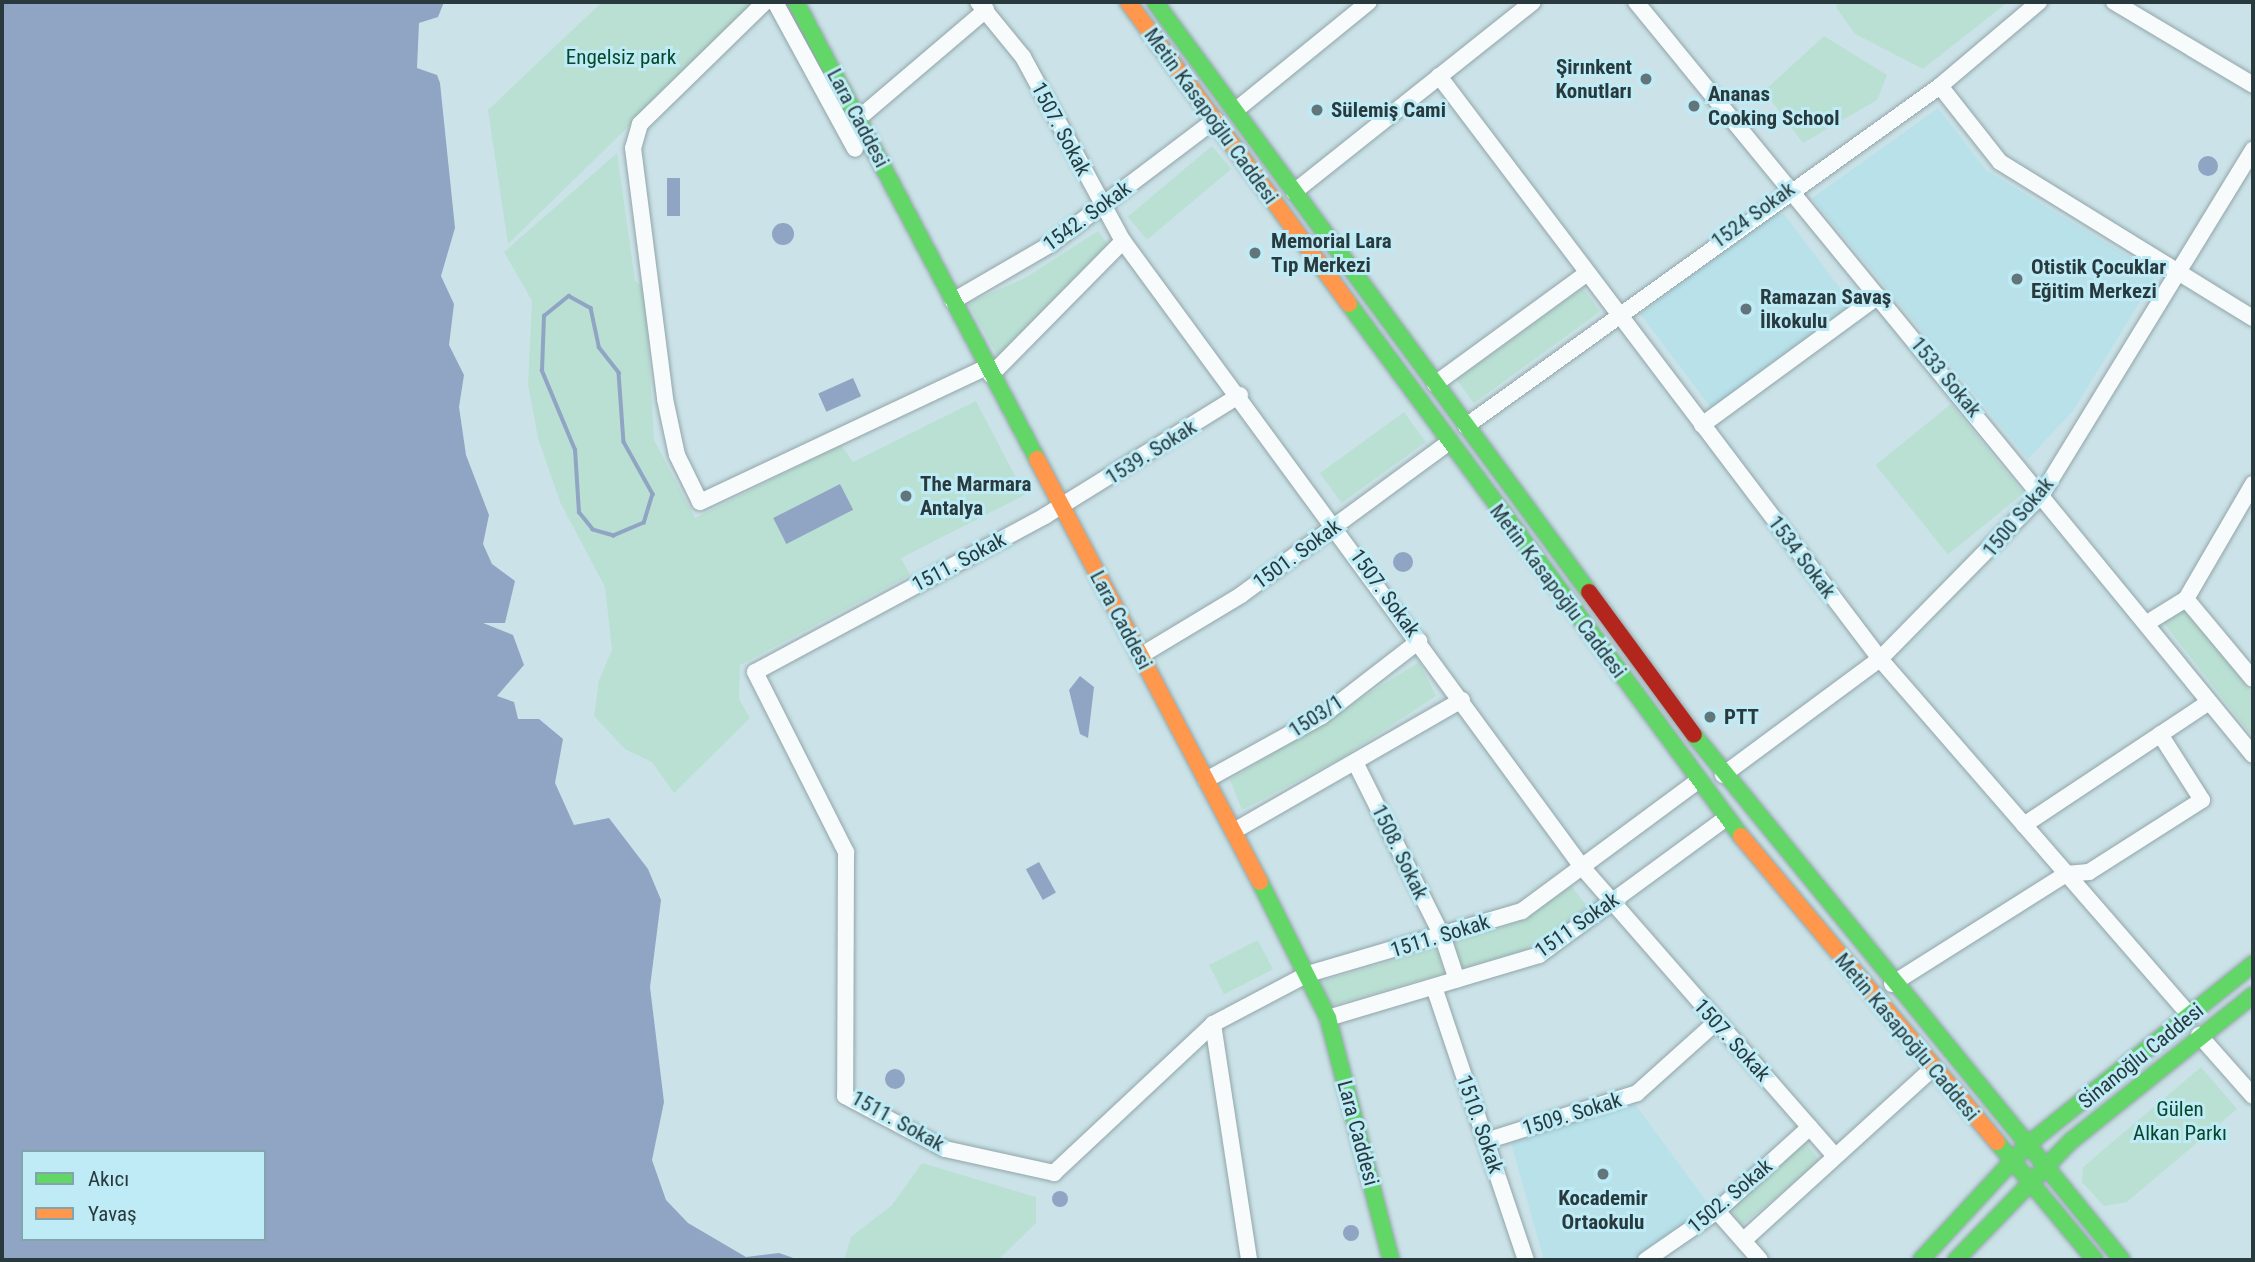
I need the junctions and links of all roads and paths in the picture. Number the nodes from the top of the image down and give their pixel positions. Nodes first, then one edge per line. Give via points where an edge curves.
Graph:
1 (765, 2) edge
2 (775, 2) edge
3 (796, 2) edge
4 (1128, 2) edge
5 (1155, 2) edge
6 (1369, 2) edge
7 (1533, 2) edge
8 (1636, 2) edge
9 (2039, 2) edge
10 (2114, 2) edge
11 (982, 6) edge
12 (1440, 76) junction
13 (2253, 85) edge
14 (1940, 86) junction
15 (1236, 110) junction
16 (859, 118) junction
17 (1215, 120) junction
18 (855, 149) dead end
19 (2253, 150) edge
20 (1790, 188) junction
21 (1294, 192) junction
22 (1102, 207) junction
23 (1123, 241) junction
24 (1587, 273) junction
25 (2178, 273) junction
26 (1878, 296) junction
27 (953, 301) junction
28 (1617, 314) junction
29 (2253, 318) edge
30 (989, 371) junction
31 (1435, 384) junction
32 (1240, 395) junction
33 (1702, 425) junction
34 (1466, 426) junction
35 (1448, 443) junction
36 (2253, 484) edge
37 (2042, 494) junction
38 (1061, 507) junction
39 (1336, 526) junction
40 (2186, 599) junction
41 (2147, 623) junction
42 (1419, 640) junction
43 (1140, 656) junction
44 (1880, 659) junction
45 (2253, 679) edge
46 (1462, 700) junction
47 (2209, 702) junction
48 (2160, 734) junction
49 (2253, 755) edge
50 (1356, 764) junction
51 (1723, 775) junction
52 (1206, 780) junction
53 (1698, 781) junction
54 (1726, 818) junction
55 (2024, 825) junction
56 (1234, 831) junction
57 (1582, 867) junction
58 (2066, 874) junction
59 (1610, 903) junction
60 (1443, 938) junction
61 (2253, 964) edge
62 (1308, 974) junction
63 (1457, 980) junction
64 (1892, 984) junction
65 (1434, 987) junction
66 (2253, 995) edge
67 (2190, 1016) junction
68 (1328, 1018) junction
69 (1716, 1022) junction
70 (1213, 1024) junction
71 (2199, 1035) junction
72 (1933, 1068) junction
73 (2253, 1096) edge
74 (1810, 1127) junction
75 (1486, 1141) junction
76 (2027, 1145) junction
77 (1833, 1154) junction
78 (2012, 1161) junction
79 (2044, 1166) junction
80 (2029, 1181) junction
81 (1717, 1211) junction
82 (1745, 1239) junction
83 (1249, 1260) edge
84 (1390, 1260) edge
85 (1526, 1260) edge
86 (1646, 1260) edge
87 (1760, 1260) edge
88 (1921, 1260) edge
89 (1956, 1260) edge
90 (2095, 1260) edge
91 (2122, 1260) edge

1 - 30 street via 640,124 633,148 665,399 677,454 700,502
2 - 18 street
3 - 16 main road, Lara Caddesi
4 - 17 main road, Metin Kasapoğlu Caddesi
5 - 15 main road, Metin Kasapoğlu Caddesi
6 - 15 street
7 - 12 street
8 - 20 street, 1533 Sokak
9 - 14 street, 1524 Sokak
10 - 13 street
11 - 16 street
11 - 22 street, 1507. Sokak via 1023,57
12 - 21 street
12 - 24 street, 1534 Sokak
14 - 20 street, 1524 Sokak
14 - 25 street via 2000,162
15 - 21 main road, Metin Kasapoğlu Caddesi
16 - 27 main road, Lara Caddesi
17 - 22 street, 1542. Sokak
17 - 35 main road, Metin Kasapoğlu Caddesi
19 - 25 street, 1500 Sokak
20 - 26 street, 1533 Sokak
20 - 28 street, 1524 Sokak
21 - 31 main road, Metin Kasapoğlu Caddesi
22 - 23 street, 1507. Sokak
22 - 27 street, 1542. Sokak
23 - 30 street
23 - 32 street, 1507. Sokak
24 - 28 street, 1534 Sokak
24 - 31 street
25 - 29 street
25 - 37 street, 1500 Sokak
26 - 33 street
26 - 37 street, 1533 Sokak
27 - 30 main road, Lara Caddesi
28 - 33 street, 1534 Sokak
28 - 34 street, 1524 Sokak
30 - 38 main road, Lara Caddesi
31 - 34 main road, Metin Kasapoğlu Caddesi
32 - 38 street, 1539. Sokak
32 - 39 street, 1507. Sokak
33 - 44 street, 1534 Sokak
34 - 51 main road, Metin Kasapoğlu Caddesi
35 - 39 street, 1501. Sokak
35 - 53 main road, Metin Kasapoğlu Caddesi
36 - 40 street
37 - 41 street, 1533 Sokak
37 - 44 street, 1500 Sokak
38 - 43 main road, Lara Caddesi
38 - 70 street, 1511. Sokak via 755,671 846,852 845,1096 945,1149 1054,1172
39 - 42 street, 1507. Sokak
39 - 43 street, 1501. Sokak via 1241,595
40 - 41 street
40 - 45 street
41 - 47 street, 1533 Sokak
42 - 46 street, 1507. Sokak
42 - 52 street, 1503/1 via 1322,716
43 - 52 main road, Lara Caddesi
44 - 51 street, 1500 Sokak
44 - 55 street, 1534 Sokak
46 - 50 street
46 - 57 street, 1507. Sokak
47 - 48 street
47 - 49 street, 1533 Sokak
48 - 55 street
48 - 58 street via 2202,800 2089,872
50 - 56 street
50 - 60 street, 1508. Sokak
51 - 64 main road, Metin Kasapoğlu Caddesi
52 - 56 main road, Lara Caddesi
53 - 54 main road, Metin Kasapoğlu Caddesi
53 - 57 street, 1511. Sokak
54 - 59 street, 1511 Sokak
54 - 72 main road, Metin Kasapoğlu Caddesi
55 - 58 street, 1534 Sokak
56 - 62 main road, Lara Caddesi
57 - 59 street, 1507. Sokak
57 - 60 street, 1511. Sokak via 1522,911
58 - 64 street
58 - 67 street, 1534 Sokak
59 - 63 street, 1511 Sokak via 1538,955
59 - 69 street, 1507. Sokak
60 - 62 street, 1511. Sokak
60 - 63 street, 1508. Sokak
61 - 67 main road, Si̇nanoğlu Caddesi
62 - 68 main road, Lara Caddesi
62 - 70 street, 1511. Sokak
63 - 65 street, 1511 Sokak
64 - 76 main road, Metin Kasapoğlu Caddesi
65 - 68 street, 1511 Sokak
65 - 75 street, 1510. Sokak
66 - 71 main road, Si̇nanoğlu Caddesi
67 - 76 main road, Si̇nanoğlu Caddesi
68 - 84 main road, Lara Caddesi
69 - 74 street, 1507. Sokak
69 - 75 street, 1509. Sokak via 1637,1093
70 - 83 street
71 - 73 street
71 - 79 main road, Si̇nanoğlu Caddesi
72 - 77 street
72 - 78 main road, Metin Kasapoğlu Caddesi
74 - 77 street, 1507. Sokak
74 - 81 street, 1502. Sokak
75 - 85 street, 1510. Sokak
76 - 78 main road, Si̇nanoğlu Caddesi
76 - 79 main road, Metin Kasapoğlu Caddesi
77 - 82 street
78 - 80 main road, Metin Kasapoğlu Caddesi
78 - 88 main road, Si̇nanoğlu Caddesi
79 - 80 main road, Si̇nanoğlu Caddesi
79 - 91 main road, Metin Kasapoğlu Caddesi
80 - 89 main road, Si̇nanoğlu Caddesi
80 - 90 main road, Metin Kasapoğlu Caddesi
81 - 82 street
81 - 86 street, 1502. Sokak
82 - 87 street

